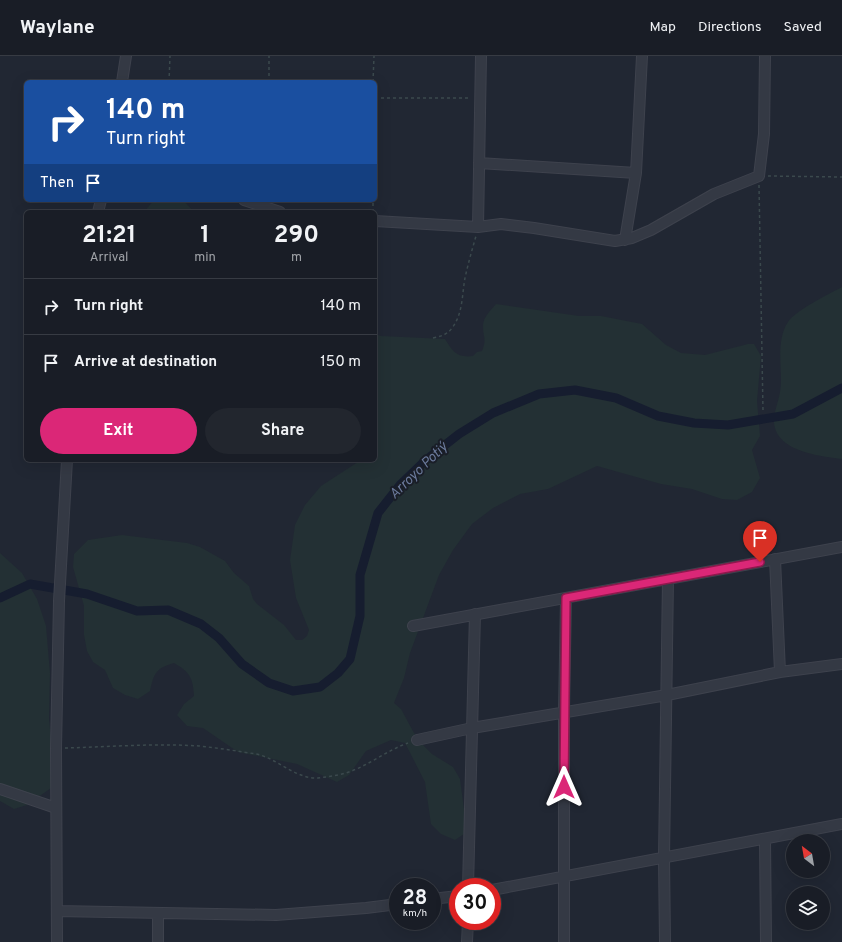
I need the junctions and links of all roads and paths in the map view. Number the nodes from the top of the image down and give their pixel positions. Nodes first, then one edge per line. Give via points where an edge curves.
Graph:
1 (126, 56) edge
2 (170, 56) edge
3 (269, 56) edge
4 (374, 56) edge
5 (481, 56) edge
6 (642, 56) edge
7 (765, 56) edge
8 (122, 80) edge
9 (169, 80) edge
10 (269, 80) edge
11 (373, 80) edge
12 (377, 98) edge
13 (480, 98) junction
14 (479, 163) junction
15 (636, 173) junction
16 (759, 176) junction
17 (842, 177) edge
18 (250, 202) edge
19 (274, 210) edge
20 (377, 221) edge
21 (478, 227) junction
22 (625, 240) junction
23 (433, 338) dead end
24 (763, 411) dead end
25 (67, 462) edge
26 (842, 547) edge
27 (775, 559) junction
28 (668, 579) junction
29 (566, 598) junction
30 (475, 614) junction
31 (413, 626) dead end
32 (842, 664) edge
33 (780, 672) junction
34 (667, 694) junction
35 (564, 712) junction
36 (472, 728) junction
37 (417, 740) joint
38 (56, 748) junction
39 (0, 789) edge
40 (56, 808) junction
41 (842, 824) edge
42 (765, 839) junction
43 (664, 858) junction
44 (564, 876) junction
45 (468, 878) edge
46 (501, 888) edge
47 (389, 905) edge
48 (57, 911) junction
49 (158, 914) junction
50 (468, 930) edge
51 (57, 942) edge
52 (158, 942) edge
53 (467, 942) edge
54 (564, 942) edge
55 (665, 942) edge
56 (766, 942) edge

1 - 8 street
2 - 9 path
3 - 10 path
4 - 11 path
5 - 13 street
6 - 15 street
7 - 16 street via 764,134
12 - 13 path
13 - 14 street
14 - 15 street
14 - 21 street
15 - 22 street
16 - 17 path
16 - 22 street via 714,194 651,230
16 - 24 path
18 - 19 street
20 - 21 street
21 - 22 street via 501,224 615,241
21 - 23 path via 458,319 445,335
25 - 38 street via 60,570
26 - 27 street
27 - 28 street
27 - 33 street
28 - 29 street
28 - 34 street
29 - 30 street
29 - 35 street
30 - 31 street
30 - 36 street
32 - 33 street
33 - 34 street
34 - 35 street
34 - 43 street
35 - 36 street
35 - 44 street
36 - 37 street
36 - 45 street
37 - 38 path via 399,746 366,765 343,774 315,778 257,755 199,746
38 - 40 street
39 - 40 street
40 - 48 street
41 - 42 street
42 - 43 street
42 - 56 street
43 - 44 street
43 - 55 street
44 - 46 street
44 - 54 street
47 - 49 street via 276,915
48 - 49 street
48 - 51 street
49 - 52 street
50 - 53 street

